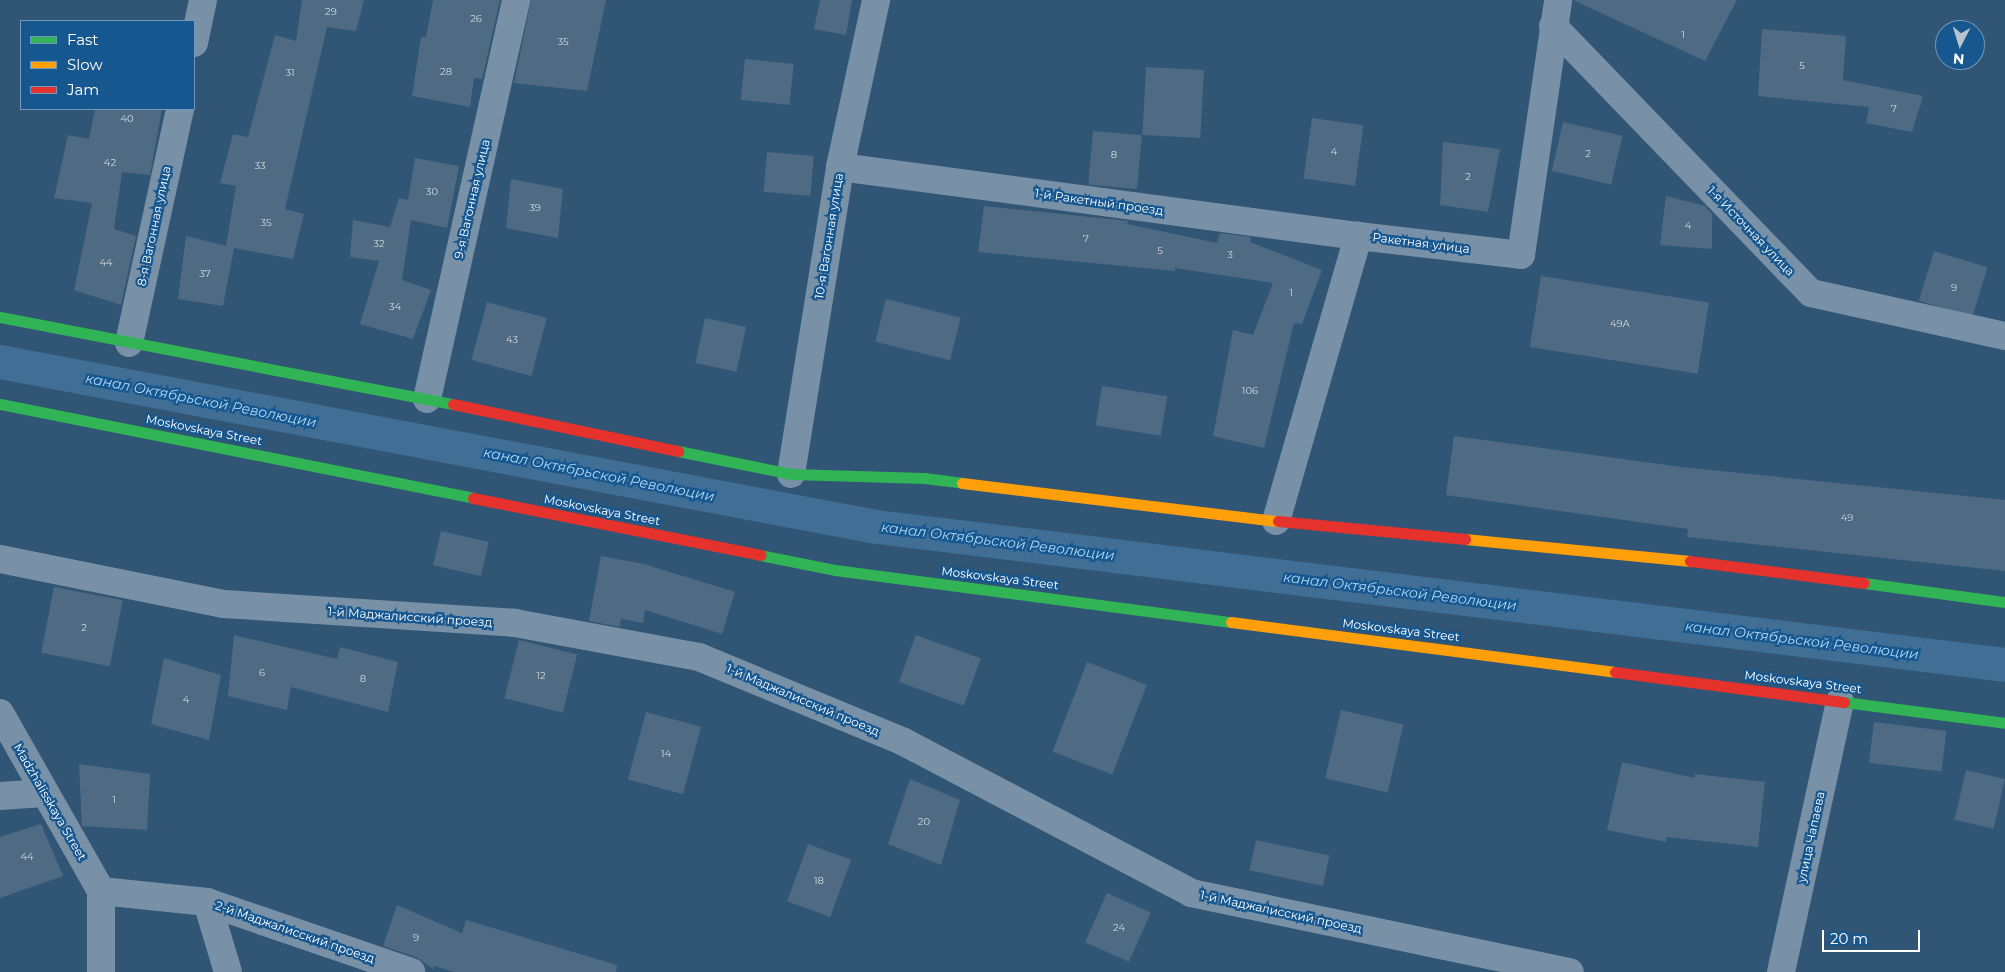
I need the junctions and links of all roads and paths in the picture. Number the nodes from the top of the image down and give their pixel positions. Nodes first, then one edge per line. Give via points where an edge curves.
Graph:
1 (203, 0) edge
2 (516, 0) edge
3 (876, 0) edge
4 (1556, 13) edge
5 (195, 38) edge
6 (180, 110) edge
7 (840, 167) junction
8 (1358, 236) junction
9 (0, 317) edge
10 (2005, 336) edge
11 (129, 343) junction
12 (427, 399) junction
13 (0, 404) edge
14 (791, 474) junction
15 (1276, 521) junction
16 (0, 558) edge
17 (2005, 602) edge
18 (1840, 701) junction
19 (0, 712) edge
20 (2005, 723) edge
21 (44, 793) junction
22 (0, 796) edge
23 (101, 891) junction
24 (207, 902) junction
25 (101, 972) edge
26 (228, 972) edge
27 (411, 972) edge
28 (1570, 972) edge
29 (1781, 972) edge

1 - 5 street
2 - 12 street, 9-я Вагонная улица
3 - 7 street, 10-я Вагонная улица
4 - 8 street, Ракетная улица via 1521,255
4 - 10 street, 1-я Источная улица via 1811,293
6 - 11 street, 8-я Вагонная улица
7 - 8 street, 1-й Ракетный проезд
7 - 14 street, 10-я Вагонная улица
8 - 15 street, Ракетная улица
9 - 11 main road
11 - 12 main road
12 - 14 main road
13 - 18 main road, Moskovskaya Street via 835,570
14 - 15 main road via 924,478
15 - 17 main road via 1722,564
16 - 28 street, 1-й Маджалисский проезд via 224,604 515,623 699,657 902,742 1192,893
18 - 20 main road, Moskovskaya Street
18 - 29 street, улица Чапаева
19 - 21 street, Madzhalisskaya Street
21 - 22 street
21 - 23 street, Madzhalisskaya Street
23 - 24 street, 2-й Маджалисский проезд
23 - 25 street
24 - 26 street
24 - 27 street, 2-й Маджалисский проезд

